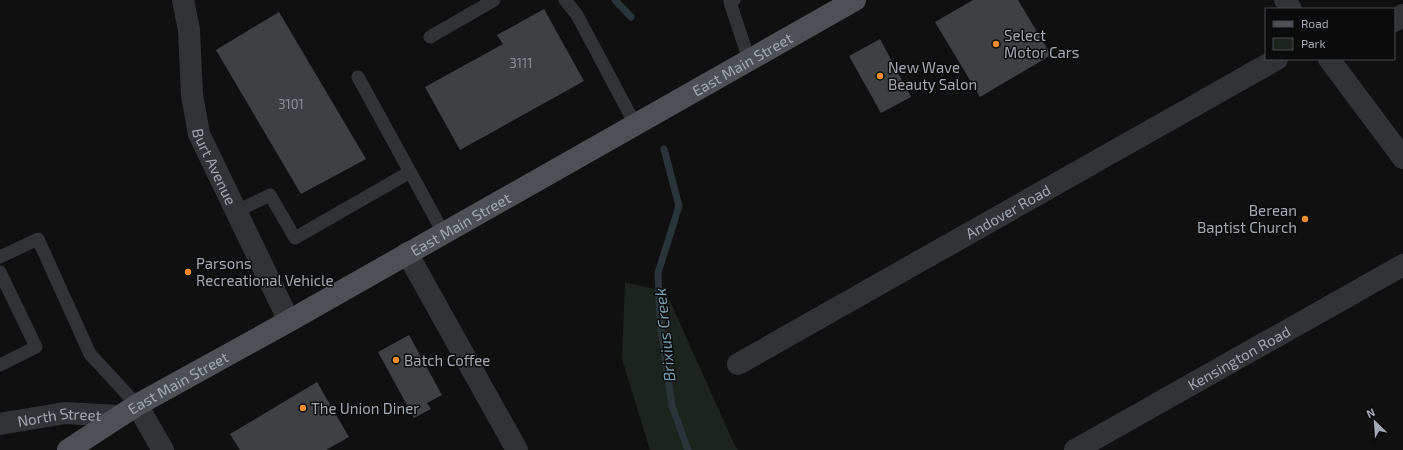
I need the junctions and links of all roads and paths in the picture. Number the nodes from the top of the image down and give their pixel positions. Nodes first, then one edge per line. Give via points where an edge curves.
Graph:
1 (183, 0) edge
2 (494, 0) edge
3 (565, 0) edge
4 (734, 0) edge
5 (855, 0) edge
6 (430, 37) dead end
7 (749, 60) junction
8 (1275, 60) edge
9 (1334, 61) edge
10 (358, 77) dead end
11 (635, 124) junction
12 (1403, 158) edge
13 (410, 172) junction
14 (236, 211) junction
15 (443, 232) junction
16 (407, 253) junction
17 (0, 257) edge
18 (1403, 265) edge
19 (0, 272) edge
20 (290, 321) junction
21 (738, 364) dead end
22 (0, 366) edge
23 (137, 405) junction
24 (119, 416) junction
25 (0, 424) edge
26 (68, 450) edge
27 (162, 450) edge
28 (517, 450) edge
29 (1075, 450) edge

1 - 14 street, Burt Avenue via 189,30 192,95 199,134
2 - 6 lane
3 - 11 lane via 577,15
4 - 7 lane via 730,2
5 - 7 main road, East Main Street
7 - 11 main road, East Main Street
8 - 21 street, Andover Road
9 - 12 street
10 - 13 lane
11 - 15 main road, East Main Street
13 - 14 lane via 295,238 270,195
13 - 15 lane
14 - 20 street, Burt Avenue
15 - 16 main road, East Main Street
16 - 20 main road, East Main Street
16 - 28 street
17 - 23 lane via 38,239 90,354
18 - 29 street, Kensington Road
19 - 22 lane via 36,347
20 - 23 main road, East Main Street
23 - 24 main road, East Main Street
23 - 27 street
24 - 25 street, North Street via 66,413
24 - 26 main road, East Main Street

